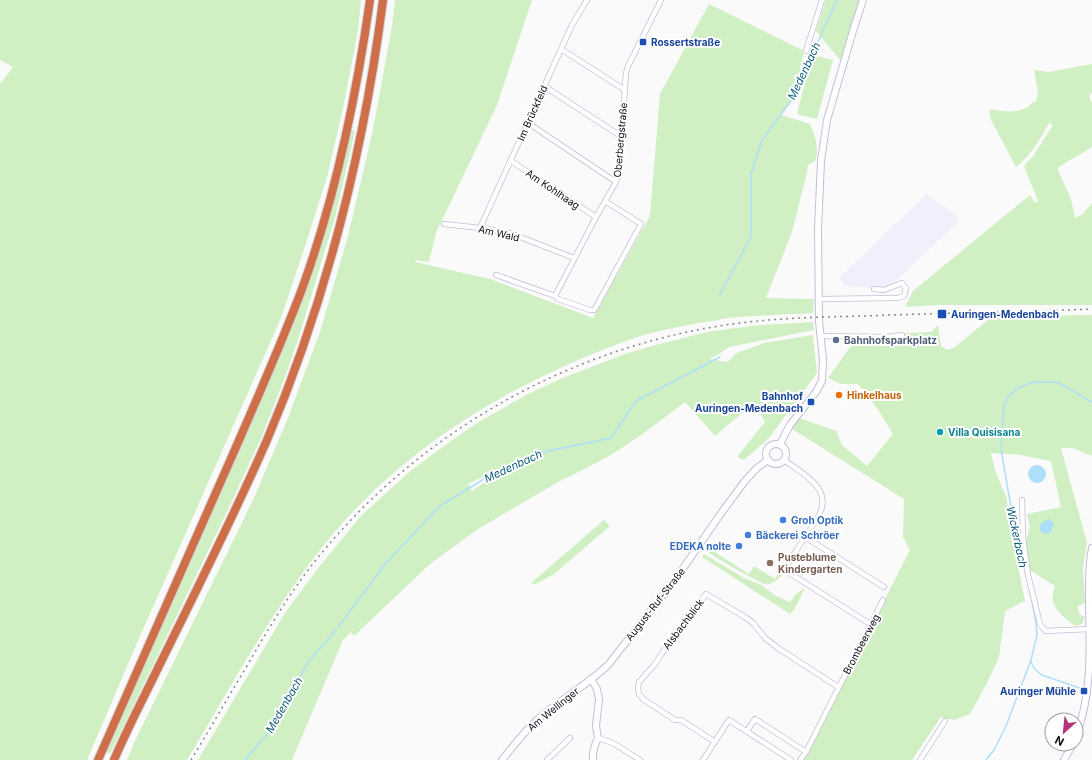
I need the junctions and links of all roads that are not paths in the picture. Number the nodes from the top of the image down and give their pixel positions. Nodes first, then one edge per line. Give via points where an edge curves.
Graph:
1 (370, 0) edge
2 (384, 0) edge
3 (587, 0) edge
4 (661, 0) edge
5 (822, 0) edge
6 (863, 0) edge
7 (561, 49) junction
8 (806, 52) dead end
9 (544, 86) junction
10 (624, 90) junction
11 (528, 123) junction
12 (622, 137) junction
13 (511, 161) junction
14 (616, 182) junction
15 (605, 201) junction
16 (596, 217) junction
17 (444, 224) dead end
18 (480, 228) junction
19 (574, 258) junction
20 (496, 275) dead end
21 (874, 289) dead end
22 (555, 296) junction
23 (819, 299) junction
24 (902, 335) dead end
25 (820, 336) junction
26 (780, 444) junction
27 (768, 460) junction
28 (784, 460) junction
29 (1022, 500) dead end
30 (805, 537) junction
31 (1092, 548) edge
32 (884, 587) dead end
33 (884, 600) dead end
34 (1091, 611) edge
35 (1091, 621) edge
36 (867, 622) dead end
37 (1090, 629) junction
38 (591, 679) junction
39 (838, 687) junction
40 (1084, 712) edge
41 (945, 721) dead end
42 (747, 731) junction
43 (570, 738) dead end
44 (598, 738) junction
45 (715, 742) junction
46 (806, 752) junction
47 (98, 760) edge
48 (114, 760) edge
49 (502, 760) edge
50 (547, 760) edge
51 (594, 760) edge
52 (640, 760) edge
53 (703, 760) edge
54 (791, 760) edge
55 (800, 760) edge
56 (920, 760) edge

1 - 47 highway via 363,52 339,166 302,287 266,379
2 - 48 highway via 374,69 342,217 288,387 235,511
3 - 7 street, Im Brückfeld
4 - 10 street, Oberbergstraße via 628,66
5 - 8 street
6 - 23 main road via 824,138 819,221
7 - 9 street, Im Brückfeld
7 - 10 street
9 - 11 street, Im Brückfeld
9 - 12 street
10 - 12 street, Oberbergstraße
11 - 13 street, Im Brückfeld
11 - 14 street
12 - 14 street, Oberbergstraße
13 - 16 street, Am Kohlhaag
13 - 18 street, Im Brückfeld
14 - 15 street, Oberbergstraße
15 - 16 street, Oberbergstraße
15 - 22 street via 641,224 634,238 594,310
16 - 19 street, Oberbergstraße
17 - 18 street, Am Wald
18 - 19 street, Am Wald via 510,233
19 - 22 street, Oberbergstraße
20 - 22 street
21 - 23 street via 884,290 900,282 906,288 904,296 898,298
23 - 25 main road
24 - 25 street
25 - 26 main road via 822,381 790,425
26 - 27 main road via 772,444 768,448
26 - 28 main road via 786,451
27 - 28 main road via 776,464
27 - 38 main road, August-Ruf-Straße via 746,481 675,580 608,665
28 - 30 street via 814,482 822,494 821,510
29 - 37 street via 1028,576 1040,624 1046,631
30 - 32 street
30 - 36 street via 786,567 788,572
31 - 34 main road via 1089,572
33 - 39 street, Brombeerweg
34 - 35 main road
35 - 37 main road
37 - 40 main road via 1088,690
38 - 44 main road via 597,689
38 - 49 main road, Am Wellinger via 537,720
39 - 45 street, Alsbachblick via 778,648 745,617 706,594 656,664 639,682 638,688 643,699
39 - 46 street, Brombeerweg
41 - 56 street
42 - 45 street via 730,720
42 - 46 street via 755,719
42 - 54 street
43 - 50 street
44 - 51 main road via 593,753
44 - 52 street via 613,742
45 - 53 street
46 - 55 street, Brombeerweg

